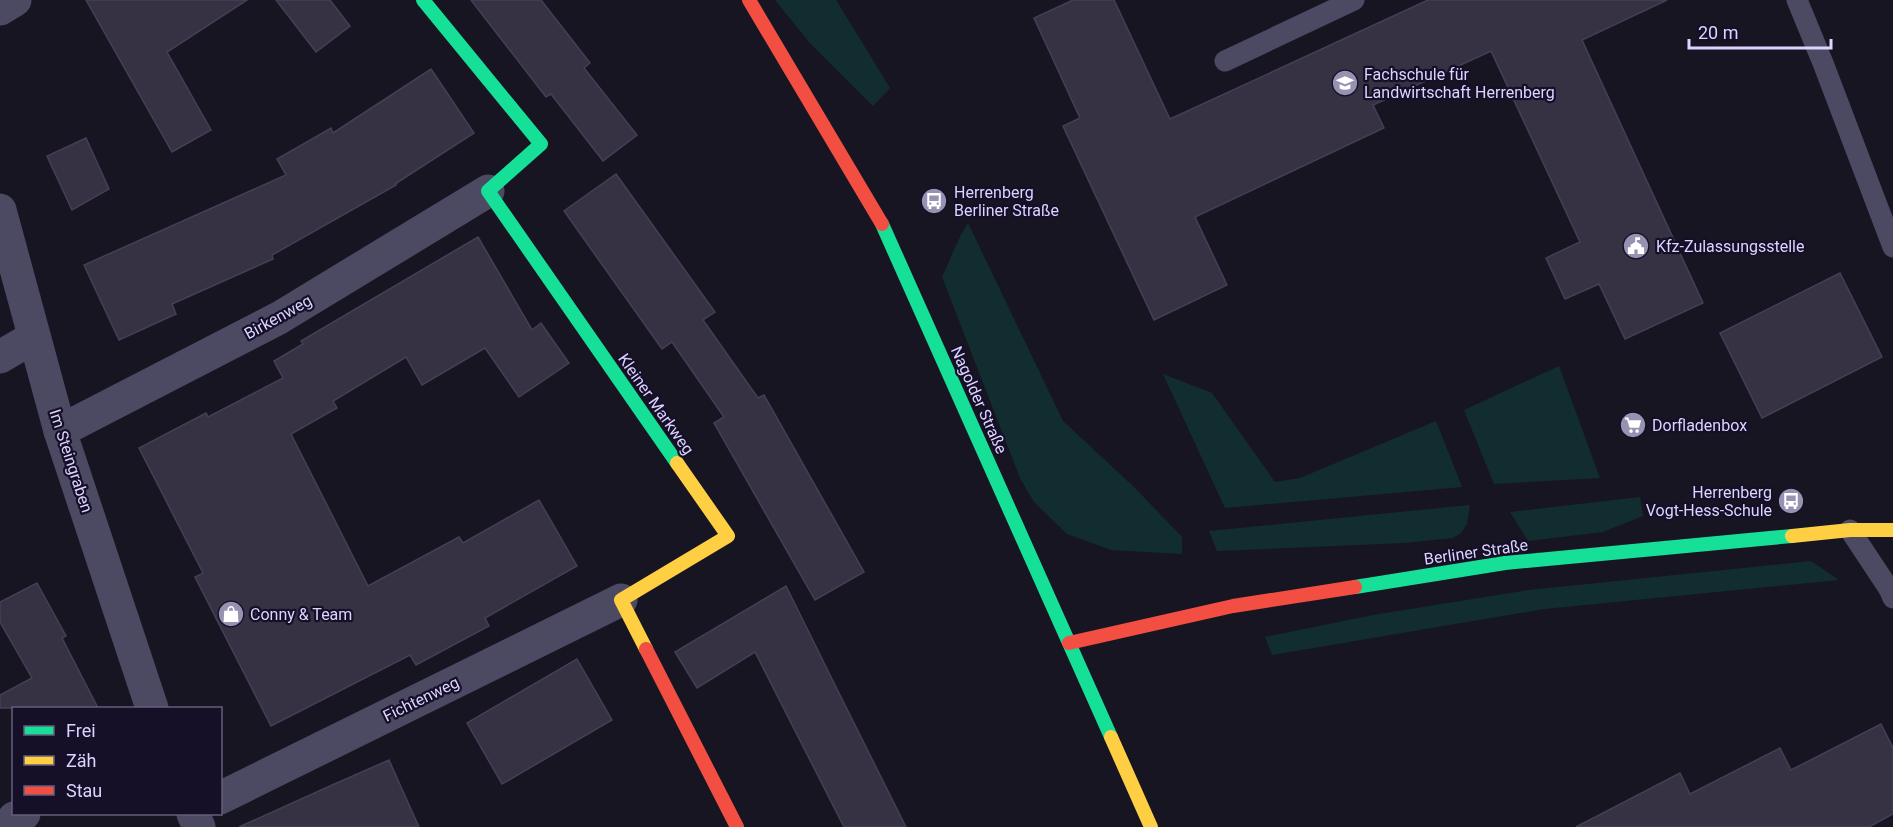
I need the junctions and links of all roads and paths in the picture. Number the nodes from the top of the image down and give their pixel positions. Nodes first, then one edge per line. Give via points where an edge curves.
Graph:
1 (15, 0) edge
2 (423, 0) edge
3 (749, 0) edge
4 (1354, 0) edge
5 (1797, 0) edge
6 (0, 9) edge
7 (1225, 61) dead end
8 (488, 191) junction
9 (0, 210) edge
10 (1893, 246) edge
11 (34, 337) junction
12 (0, 357) edge
13 (60, 431) junction
14 (1850, 530) junction
15 (1893, 530) edge
16 (1893, 598) edge
17 (621, 600) junction
18 (1069, 643) junction
19 (152, 707) edge
20 (222, 797) edge
21 (20, 815) edge
22 (18, 827) edge
23 (737, 827) edge
24 (1151, 827) edge

1 - 6 street
2 - 8 street via 541,144
3 - 18 street, Nagolder Straße via 885,229
4 - 7 lane
5 - 10 lane
8 - 13 street, Birkenweg via 279,318
8 - 17 street, Kleiner Markweg via 728,536
9 - 11 street, Im Steingraben
11 - 12 street
11 - 13 street, Im Steingraben
13 - 19 street, Im Steingraben
14 - 15 street, Berliner Straße
14 - 16 lane
14 - 18 street, Berliner Straße via 1505,564 1233,606
17 - 20 street, Fichtenweg
17 - 23 street
18 - 24 street, Nagolder Straße
21 - 22 street via 14,818

